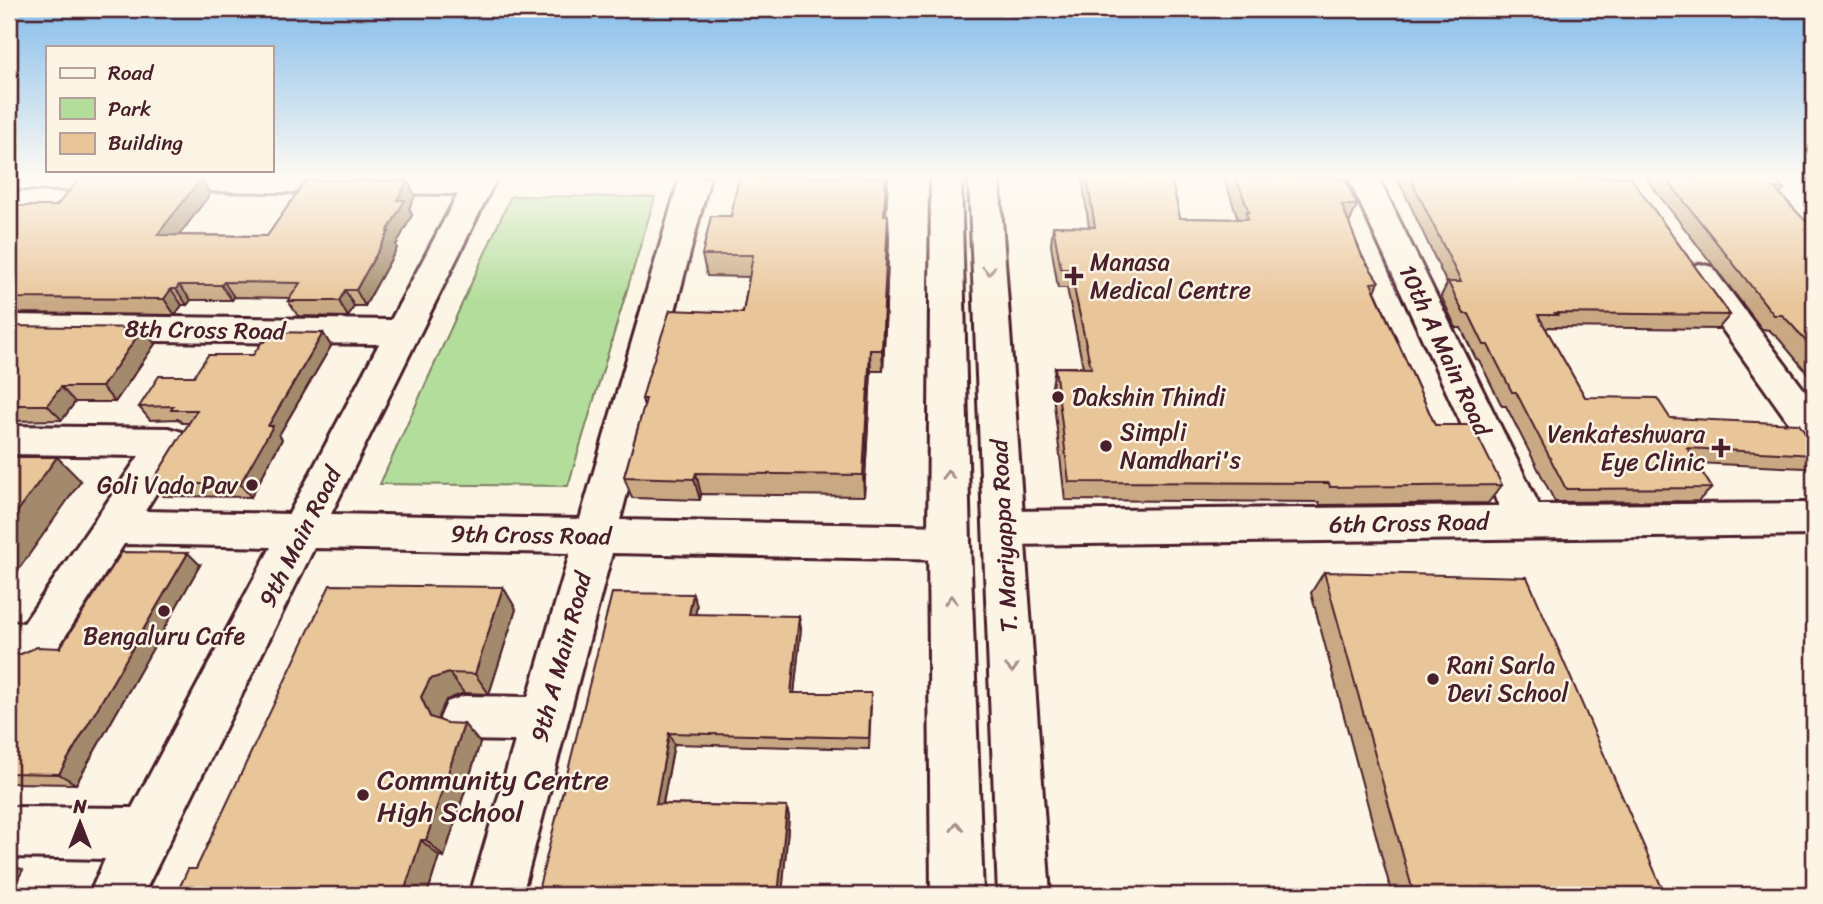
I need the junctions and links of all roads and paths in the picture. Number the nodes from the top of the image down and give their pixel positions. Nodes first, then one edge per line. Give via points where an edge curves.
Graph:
1 (460, 219) edge
2 (683, 219) edge
3 (946, 219) edge
4 (986, 219) edge
5 (1383, 219) edge
6 (1684, 253) edge
7 (9, 327) edge
8 (402, 332) junction
9 (1797, 382) edge
10 (1814, 430) edge
11 (9, 440) edge
12 (1814, 520) edge
13 (1527, 522) junction
14 (113, 527) junction
15 (1004, 528) junction
16 (304, 531) junction
17 (594, 537) junction
18 (949, 543) junction
19 (9, 642) edge
20 (464, 718) dead end
21 (544, 719) junction
22 (9, 832) edge
23 (146, 834) junction
24 (115, 895) edge
25 (496, 895) edge
26 (957, 895) edge
27 (1024, 895) edge

1 - 8 street, 9th Main Road
2 - 17 street, 9th A Main Road
18 -> 3 street, T. Mariyappa Road
4 -> 15 street, T. Mariyappa Road
5 - 13 street, 10th A Main Road
6 - 9 street
7 - 8 street, 8th Cross Road
8 - 16 street, 9th Main Road
9 - 10 street
11 - 14 street via 169,442
12 - 13 street, 6th Cross Road
13 - 15 street, 6th Cross Road
14 - 16 street, 9th Cross Road
14 - 19 street via 36,643
15 -> 27 street, T. Mariyappa Road
16 - 17 street, 9th Cross Road
16 - 23 street, 9th Main Road
17 - 18 street, 9th Cross Road
17 - 21 street, 9th A Main Road
26 -> 18 street, T. Mariyappa Road
20 - 21 street
21 - 25 street, 9th A Main Road
22 - 23 street
23 - 24 street, 9th Main Road

